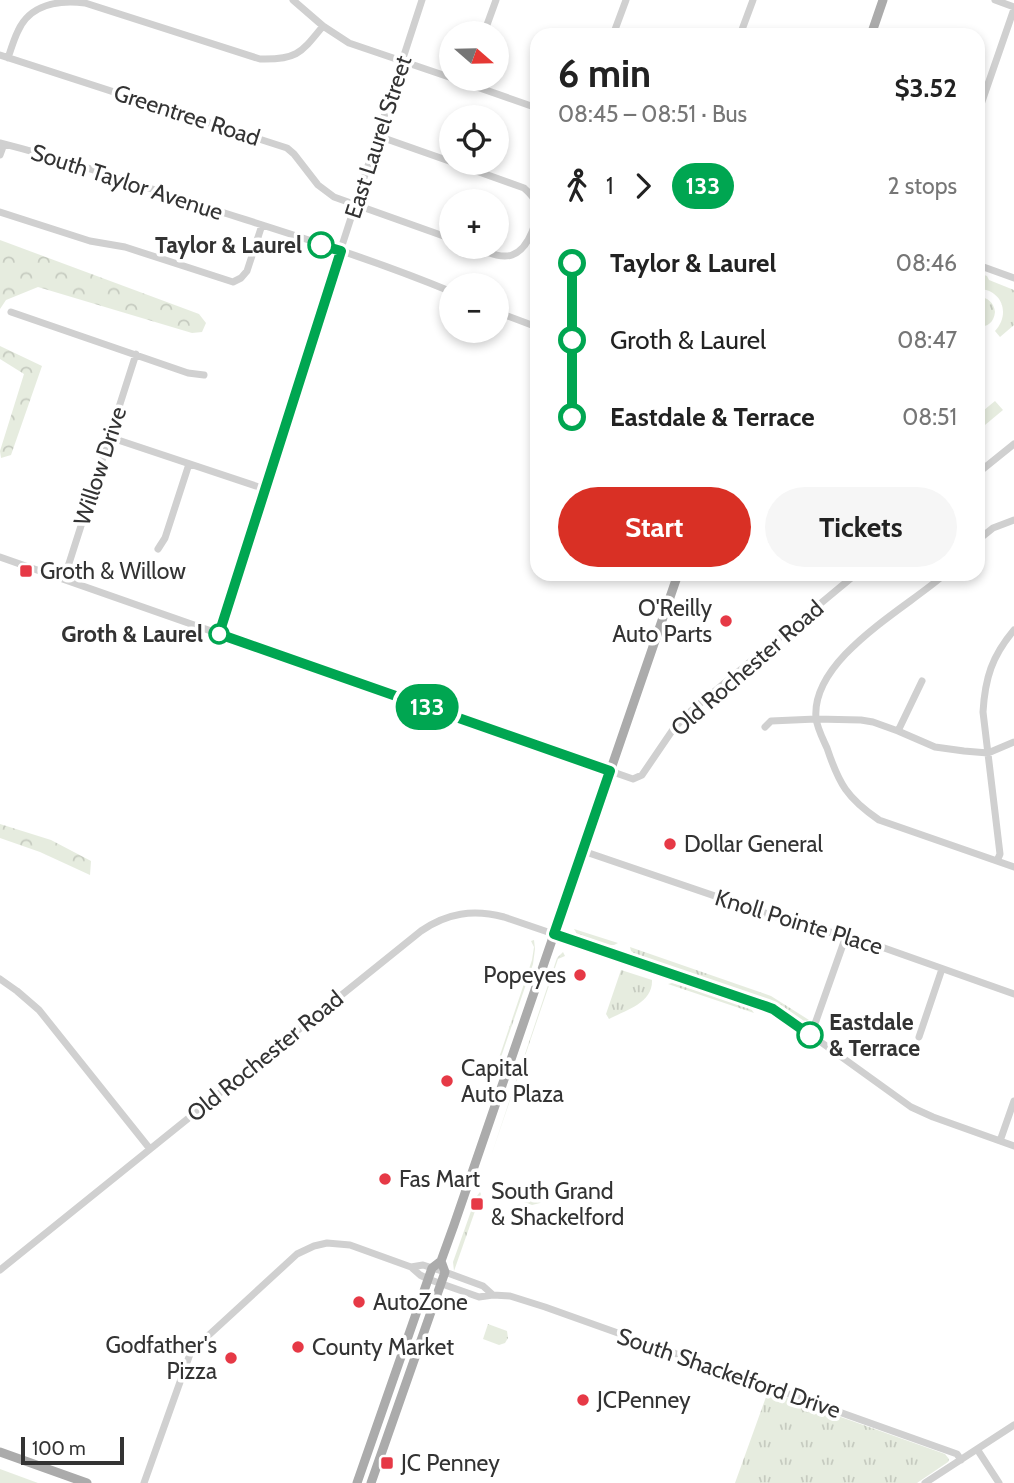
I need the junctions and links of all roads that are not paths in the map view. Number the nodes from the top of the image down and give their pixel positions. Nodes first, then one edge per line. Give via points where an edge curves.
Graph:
1 (293, 0) edge
2 (422, 0) edge
3 (496, 0) edge
4 (626, 0) edge
5 (753, 0) edge
6 (883, 0) edge
7 (995, 0) edge
8 (1014, 8) edge
9 (489, 21) edge
10 (323, 26) junction
11 (616, 28) edge
12 (743, 28) edge
13 (873, 28) edge
14 (4, 57) edge
15 (402, 61) junction
16 (439, 73) edge
17 (494, 91) edge
18 (985, 93) edge
19 (530, 105) edge
20 (378, 136) junction
21 (2, 143) edge
22 (0, 155) edge
23 (439, 157) edge
24 (488, 175) edge
25 (530, 193) edge
26 (355, 205) junction
27 (0, 212) edge
28 (262, 225) junction
29 (530, 233) edge
30 (439, 234) edge
31 (341, 251) junction
32 (509, 254) edge
33 (985, 268) edge
34 (1014, 278) edge
35 (439, 287) edge
36 (12, 312) dead end
37 (509, 316) edge
38 (530, 324) edge
39 (136, 354) junction
40 (204, 375) dead end
41 (109, 437) junction
42 (1014, 444) edge
43 (189, 464) junction
44 (985, 467) edge
45 (265, 489) junction
46 (1014, 520) edge
47 (985, 534) edge
48 (158, 549) dead end
49 (0, 557) edge
50 (64, 579) junction
51 (676, 581) edge
52 (848, 581) edge
53 (934, 581) edge
54 (1014, 630) edge
55 (219, 634) junction
56 (922, 681) dead end
57 (816, 719) junction
58 (765, 727) dead end
59 (898, 732) junction
60 (1014, 742) edge
61 (988, 753) junction
62 (610, 771) junction
63 (583, 851) junction
64 (997, 861) junction
65 (1014, 867) edge
66 (554, 934) junction
67 (846, 936) junction
68 (942, 968) junction
69 (0, 979) edge
70 (1014, 994) edge
71 (811, 1035) junction
72 (919, 1037) dead end
73 (1014, 1101) edge
74 (1000, 1141) junction
75 (1014, 1146) edge
76 (150, 1149) junction
77 (441, 1261) junction
78 (411, 1266) junction
79 (432, 1268) junction
80 (0, 1270) edge
81 (445, 1272) junction
82 (428, 1279) junction
83 (441, 1283) junction
84 (493, 1295) junction
85 (1014, 1425) edge
86 (977, 1449) junction
87 (0, 1452) edge
88 (961, 1460) junction
89 (362, 1469) junction
90 (87, 1483) edge
91 (145, 1483) edge
92 (351, 1483) edge
93 (357, 1483) edge
94 (371, 1483) edge
95 (925, 1483) edge
96 (999, 1483) edge

1 - 10 street
2 - 15 street, East Laurel Street
3 - 9 street
4 - 11 street
5 - 12 street
6 - 13 main road
7 - 8 street
8 - 18 street
10 - 14 street via 294,56 260,59 85,2 64,0 42,6 26,18
10 - 15 street via 349,43
14 - 26 street, Greentree Road via 287,148 318,185
15 - 16 street
15 - 20 street, East Laurel Street
17 - 19 street
20 - 23 street
20 - 26 street, East Laurel Street
21 - 22 street
21 - 28 street, South Taylor Avenue
24 - 25 street
26 - 30 street, Greentree Road
26 - 31 street, East Laurel Street
27 - 28 street via 237,284 247,271
28 - 31 street, South Taylor Avenue
29 - 32 street via 521,249
31 - 35 street, South Taylor Avenue
31 - 45 street, East Laurel Street
33 - 34 street
36 - 39 street
37 - 38 street
39 - 40 street
39 - 41 street, Willow Drive
41 - 43 street
41 - 50 street, Willow Drive
42 - 44 street
43 - 45 street
43 - 48 street
45 - 55 street, East Laurel Street
46 - 47 street
49 - 50 street
50 - 55 street
51 - 62 main road
52 - 62 street, Old Rochester Road via 691,711 642,775 633,779
53 - 57 street via 834,667 821,691
54 - 61 street via 999,649 986,681
55 - 62 street
56 - 59 street
57 - 58 street via 771,721
57 - 59 street via 861,720
57 - 64 street via 840,782 866,811 879,820
59 - 61 street via 935,747
60 - 61 street
61 - 64 street via 1000,854
62 - 63 main road
63 - 66 main road
63 - 67 street, Knoll Pointe Place via 814,930
64 - 65 street
66 - 71 street, Old Rochester Road via 773,1009
66 - 76 street, Old Rochester Road via 482,913 457,914 432,923
66 - 77 main road
67 - 68 street, Knoll Pointe Place
67 - 71 street
68 - 70 street, Knoll Pointe Place
68 - 72 street
69 - 76 street via 39,1010
71 - 74 street, Old Rochester Road via 919,1112
73 - 74 street
74 - 75 street, Old Rochester Road
76 - 80 street, Old Rochester Road
77 - 79 main road
77 - 81 main road
78 - 79 street, South Shackelford Drive
78 - 82 street, South Shackelford Drive
78 - 91 street, South Shackelford Drive via 340,1244 314,1246 297,1254 190,1354
79 - 81 street, South Shackelford Drive
79 - 82 main road
81 - 83 main road
81 - 84 street, South Shackelford Drive via 483,1286
82 - 83 street, South Shackelford Drive
82 - 89 main road
83 - 84 street, South Shackelford Drive via 479,1297
83 - 94 main road
84 - 88 street, South Shackelford Drive via 545,1307 890,1429 957,1454
85 - 86 street
86 - 88 street
86 - 96 street
87 - 90 main road
88 - 95 street
89 - 92 main road
89 - 93 main road

